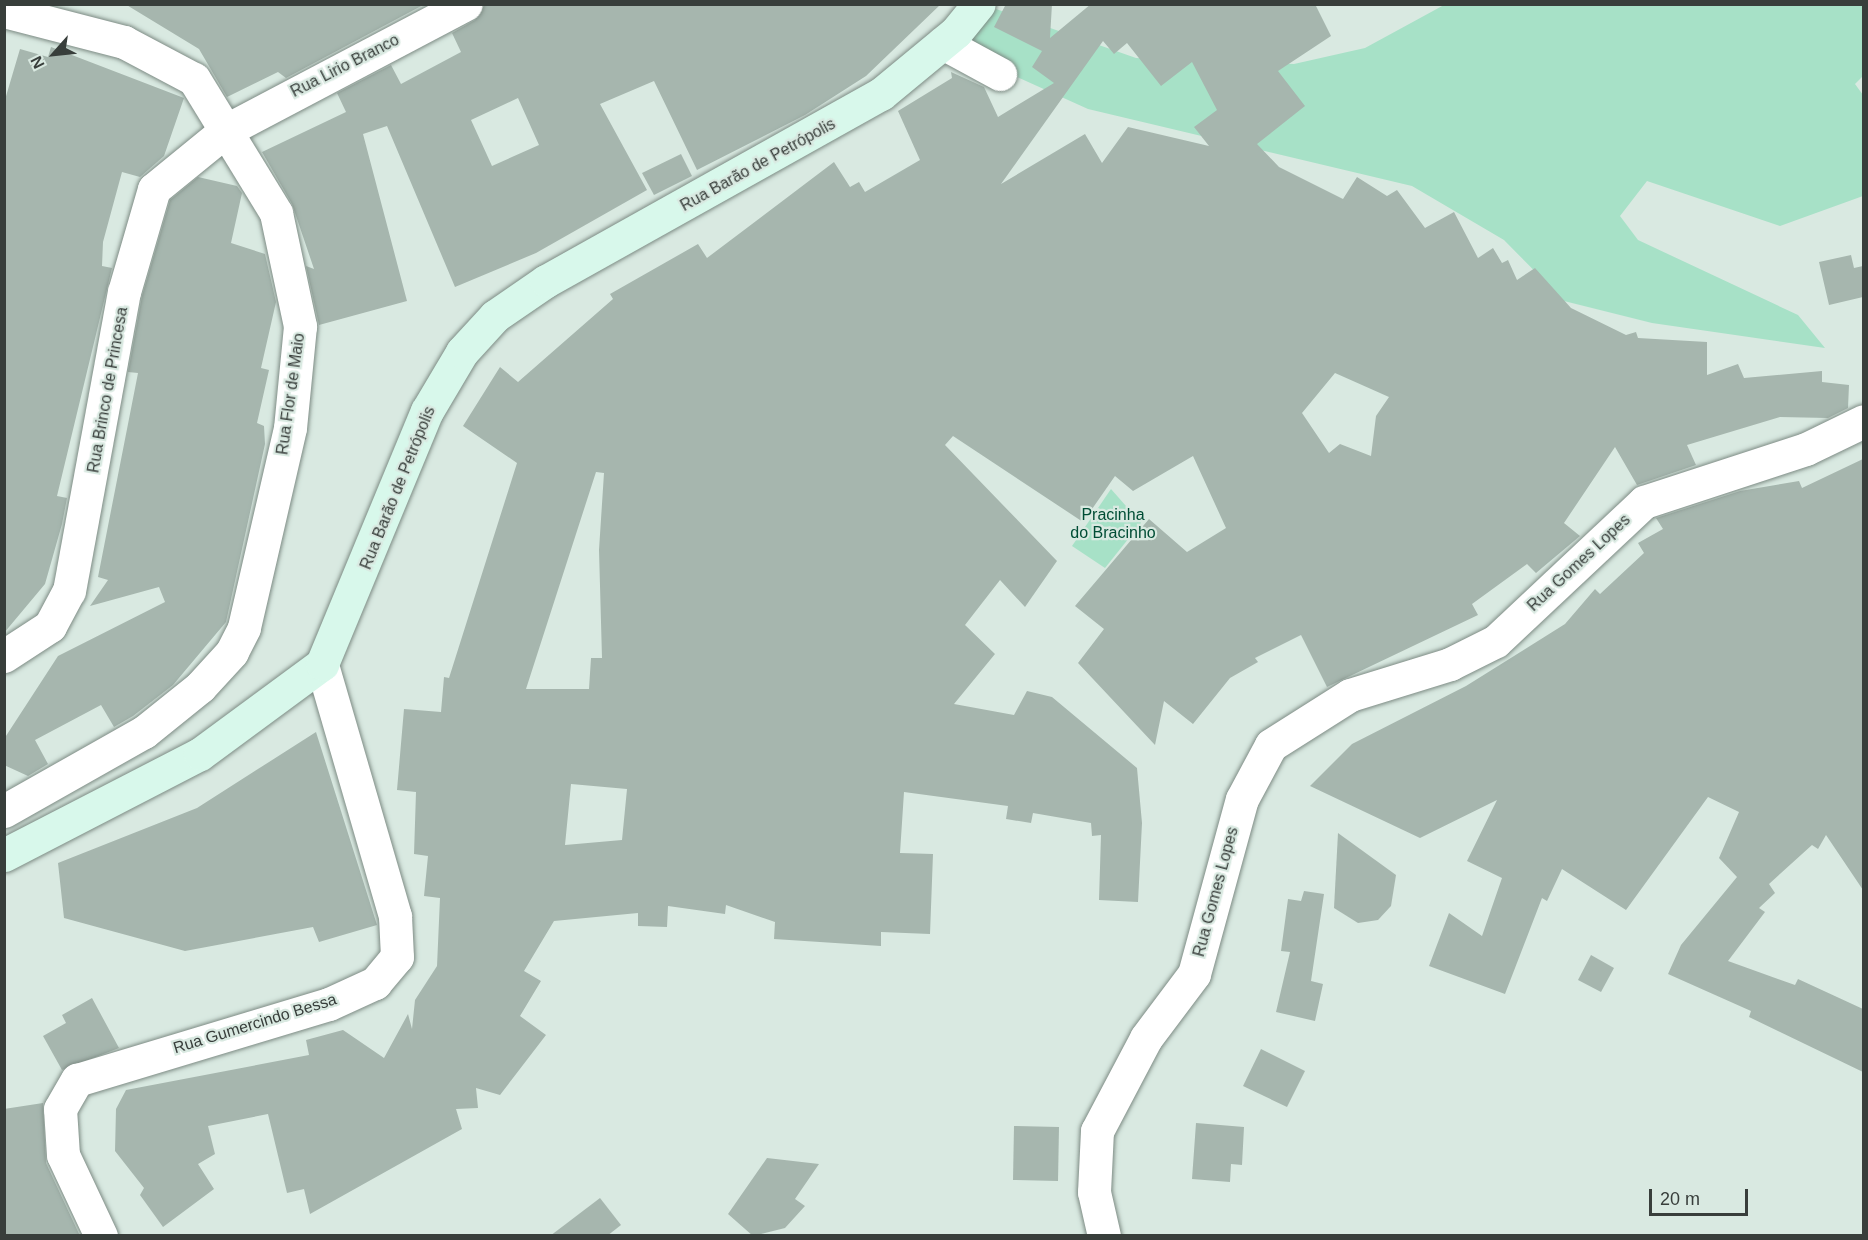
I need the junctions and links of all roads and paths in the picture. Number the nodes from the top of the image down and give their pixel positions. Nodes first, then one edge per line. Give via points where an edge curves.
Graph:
1 (88, 4) edge
2 (466, 4) edge
3 (979, 4) edge
4 (4, 11) edge
5 (55, 23) junction
6 (944, 43) junction
7 (1000, 74) dead end
8 (225, 131) junction
9 (1863, 422) edge
10 (4, 656) edge
11 (322, 664) junction
12 (4, 811) edge
13 (4, 855) edge
14 (101, 1236) edge
15 (1104, 1236) edge

1 - 5 street
2 - 8 street, Rua Lirio Branco
3 - 6 street, Rua Barão de Petrópolis
4 - 5 street, Rua Flor de Maio
5 - 8 street, Rua Flor de Maio via 124,42 194,78
6 - 7 street
6 - 11 street, Rua Barão de Petrópolis via 881,94 819,133 546,281 495,316 462,352 427,411
8 - 10 street, Rua Brinco de Princesa via 154,189 124,292 69,591 50,627
8 - 12 street, Rua Flor de Maio via 276,213 300,326 290,428 244,628 232,652 200,687 144,732
9 - 15 street, Rua Gomes Lopes via 1806,449 1644,502 1496,641 1450,664 1350,695 1271,745 1242,799 1194,974 1146,1038 1096,1131 1094,1192
11 - 13 street via 200,754
11 - 14 street, Rua Gumercindo Bessa via 395,916 396,957 375,983 328,1004 77,1080 60,1109 63,1155

